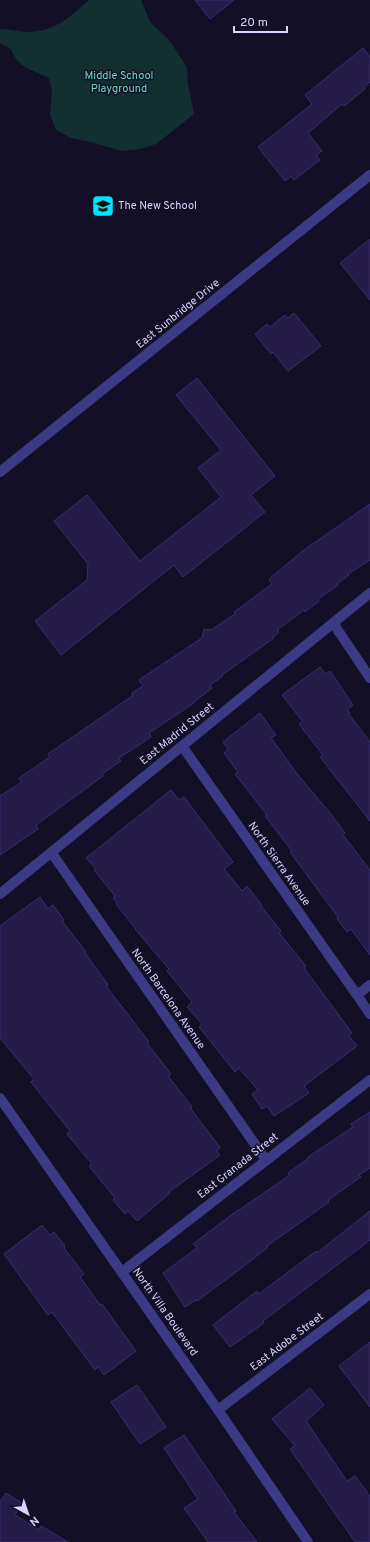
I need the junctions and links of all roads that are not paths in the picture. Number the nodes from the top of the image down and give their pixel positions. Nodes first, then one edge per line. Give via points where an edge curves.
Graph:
1 (370, 175) edge
2 (0, 472) edge
3 (370, 593) edge
4 (333, 623) junction
5 (370, 678) edge
6 (182, 746) junction
7 (51, 852) junction
8 (0, 894) edge
9 (370, 985) edge
10 (357, 995) junction
11 (370, 1014) edge
12 (370, 1080) edge
13 (0, 1098) edge
14 (266, 1160) junction
15 (122, 1272) junction
16 (370, 1294) edge
17 (218, 1410) junction
18 (308, 1542) edge

1 - 2 street, East Sunbridge Drive
3 - 4 street, East Madrid Street
4 - 5 street
4 - 6 street, East Madrid Street
6 - 7 street, East Madrid Street
6 - 10 street, North Sierra Avenue
7 - 8 street, East Madrid Street
7 - 14 street, North Barcelona Avenue
9 - 10 street
10 - 11 street
12 - 14 street, East Granada Street
13 - 15 street, North Villa Boulevard
14 - 15 street, East Granada Street
15 - 17 street, North Villa Boulevard
16 - 17 street, East Adobe Street
17 - 18 street, North Villa Boulevard

